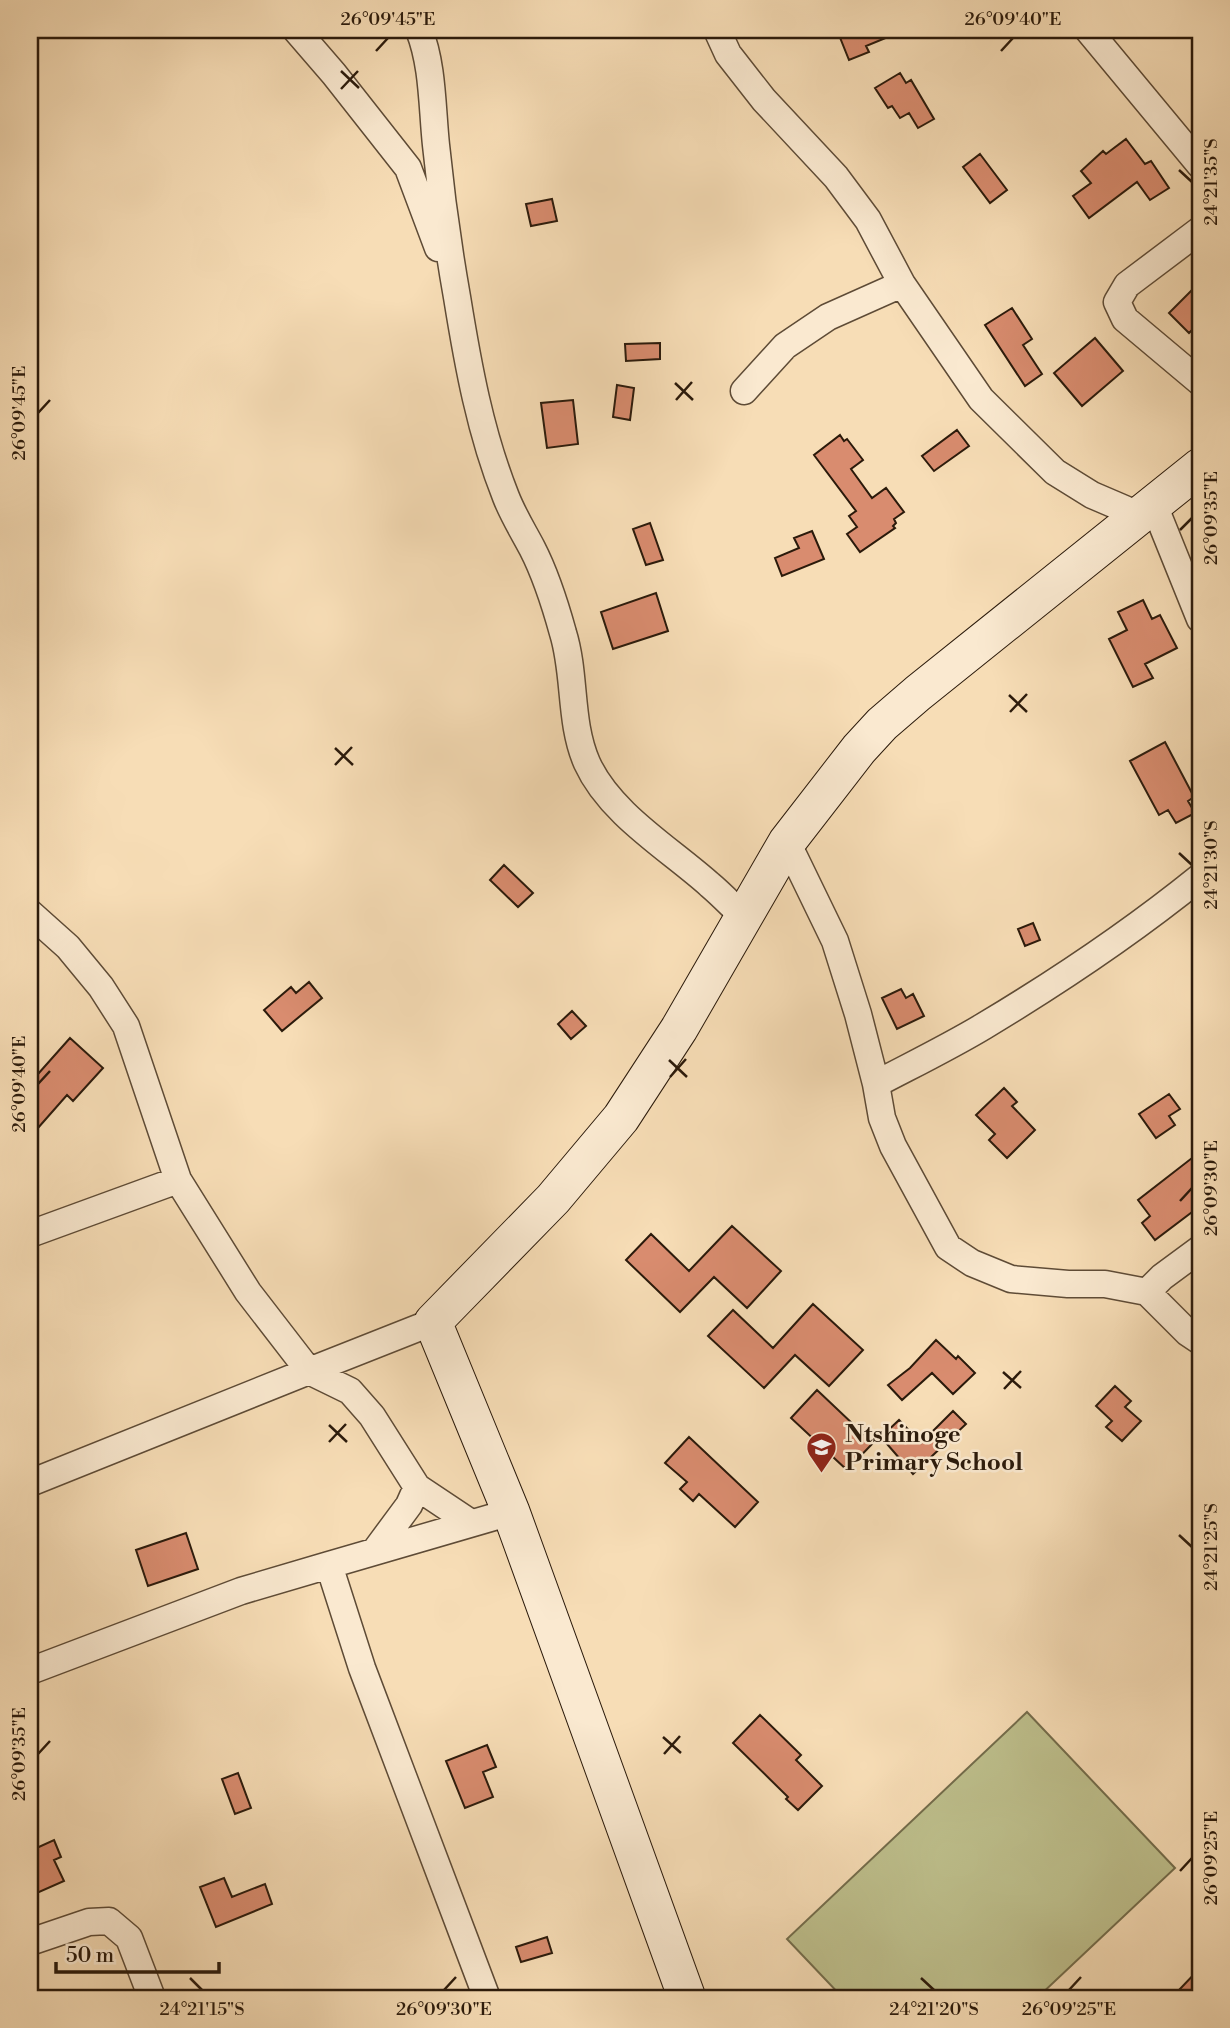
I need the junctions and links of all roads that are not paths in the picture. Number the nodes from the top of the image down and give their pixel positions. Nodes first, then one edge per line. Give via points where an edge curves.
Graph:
1 (296, 30) edge
2 (419, 30) edge
3 (717, 30) edge
4 (1088, 30) edge
5 (1200, 165) edge
6 (1200, 230) edge
7 (902, 284) junction
8 (456, 296) junction
9 (1200, 382) edge
10 (744, 391) dead end
11 (1200, 467) edge
12 (1147, 510) junction
13 (1200, 620) edge
14 (787, 842) junction
15 (1200, 877) edge
16 (30, 913) edge
17 (745, 918) junction
18 (876, 1084) junction
19 (178, 1180) junction
20 (30, 1234) edge
21 (1200, 1249) edge
22 (1147, 1292) junction
23 (433, 1322) junction
24 (1200, 1340) edge
25 (309, 1371) junction
26 (30, 1483) edge
27 (417, 1487) junction
28 (511, 1512) junction
29 (471, 1523) junction
30 (375, 1552) junction
31 (329, 1565) junction
32 (30, 1671) edge
33 (30, 1942) edge
34 (152, 1998) edge
35 (487, 1998) edge
36 (687, 1998) edge

1 - 8 street via 408,168
2 - 8 street via 428,64
3 - 7 street via 728,54 764,100 869,220
4 - 5 street
6 - 9 street via 1127,285 1117,302 1125,318
7 - 10 street via 828,317 785,346
7 - 12 street via 981,399 1055,472 1092,495
8 - 17 street via 484,436 564,636 575,718 587,763 610,797 634,821
11 - 12 street
12 - 13 street
12 - 14 street via 882,724
14 - 17 street
14 - 18 street via 835,941
15 - 18 street via 1149,918 983,1027
16 - 19 street via 77,957 126,1026
17 - 23 street via 621,1118 554,1199
18 - 22 street via 892,1146 947,1247 1011,1279 1105,1284
19 - 20 street
19 - 25 street via 248,1292
21 - 22 street
22 - 24 street
23 - 25 street
23 - 28 street
25 - 26 street
25 - 27 street via 350,1391 372,1416
27 - 29 street
27 - 30 street
28 - 29 street
28 - 36 street
29 - 30 street
30 - 31 street
31 - 32 street via 240,1591
31 - 35 street via 362,1668
33 - 34 street via 109,1921 129,1938

